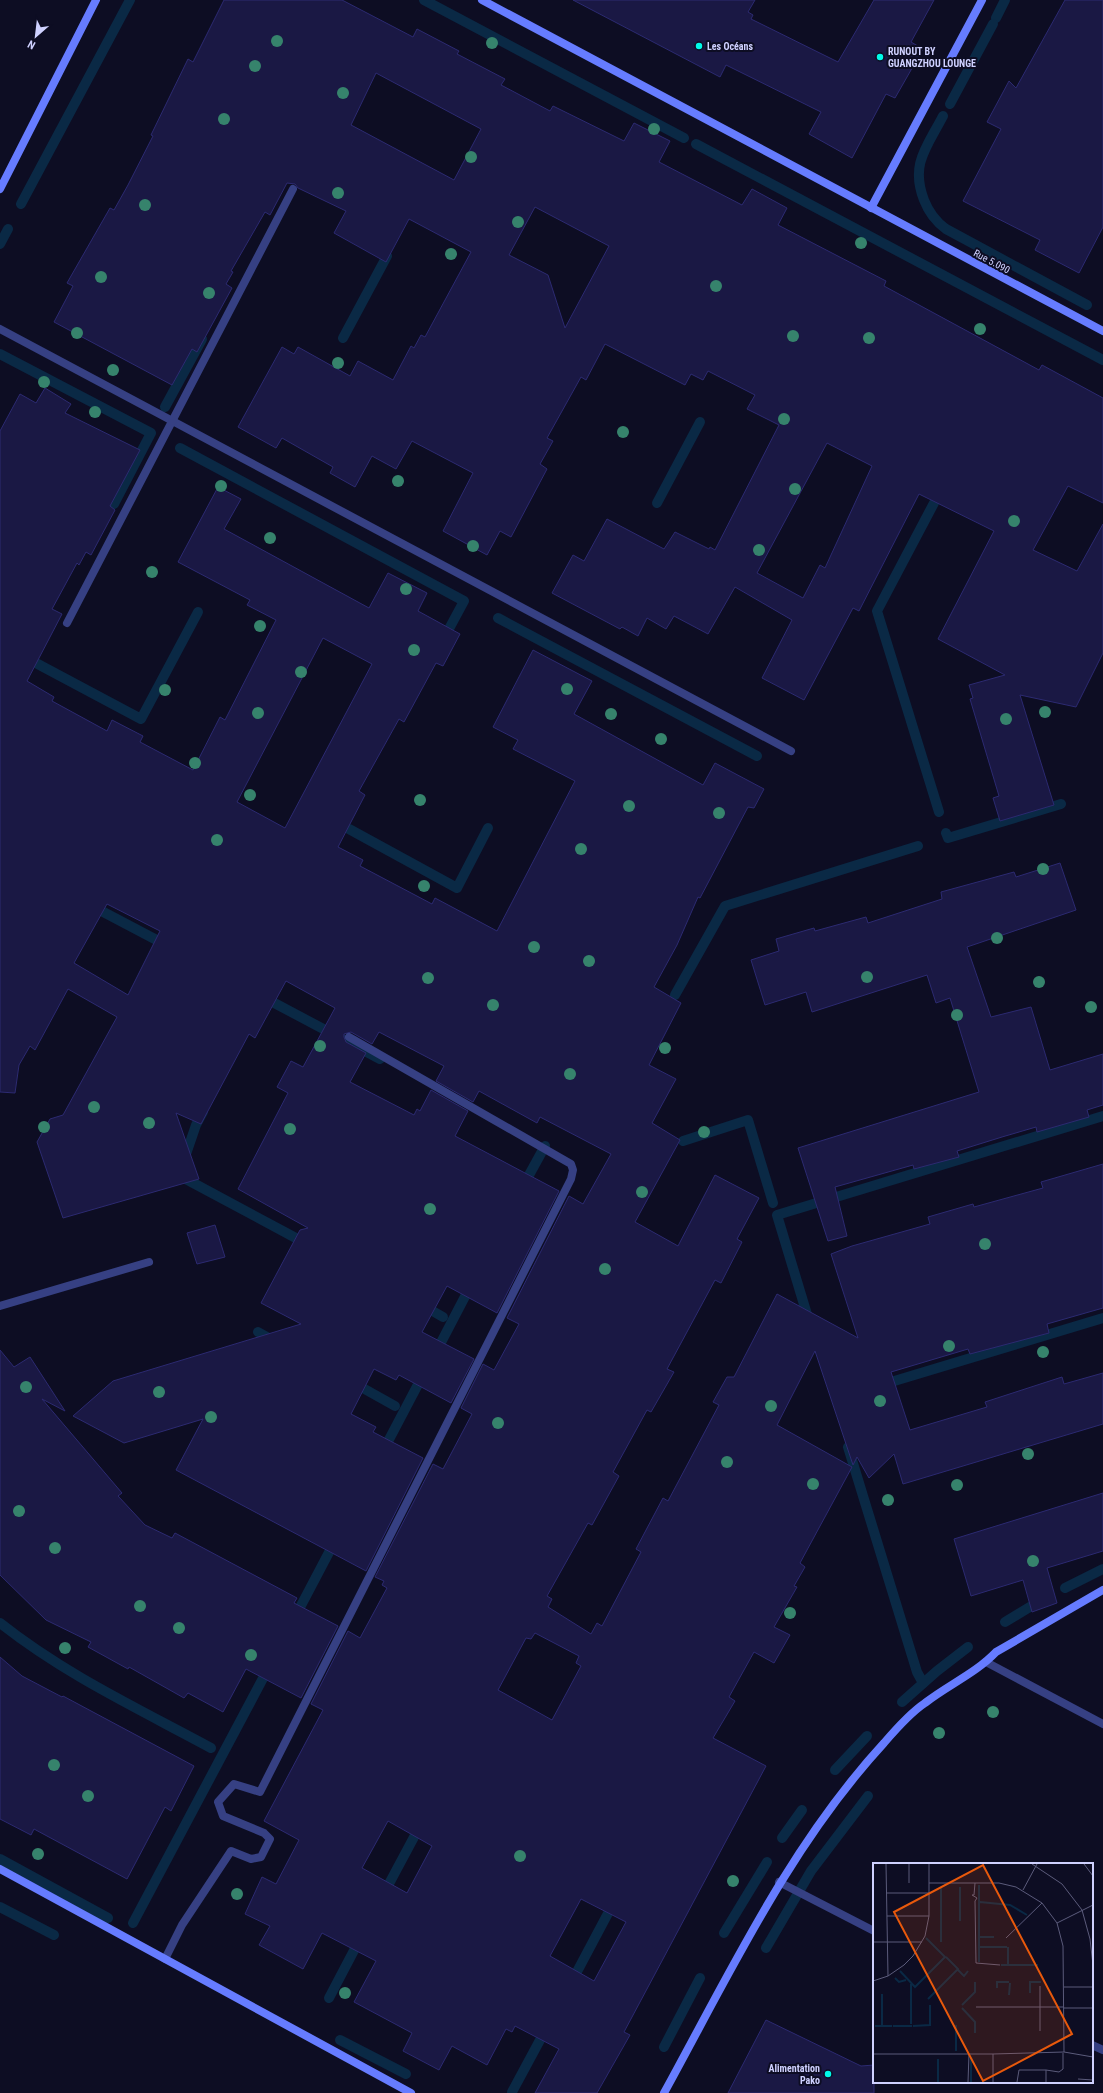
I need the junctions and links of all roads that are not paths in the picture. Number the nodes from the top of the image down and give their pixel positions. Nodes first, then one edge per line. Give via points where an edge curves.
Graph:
1 (96, 0) edge
2 (482, 0) edge
3 (982, 0) edge
4 (0, 189) edge
5 (293, 189) dead end
6 (871, 208) junction
7 (0, 329) edge
8 (1103, 331) edge
9 (172, 421) junction
10 (66, 622) dead end
11 (791, 751) dead end
12 (349, 1037) dead end
13 (149, 1262) dead end
14 (0, 1306) edge
15 (1103, 1590) edge
16 (986, 1662) junction
17 (1103, 1724) edge
18 (0, 1869) edge
19 (779, 1882) junction
20 (873, 1930) edge
21 (165, 1959) junction
22 (1093, 2045) edge
23 (1103, 2050) edge
24 (411, 2093) edge
25 (664, 2093) edge

1 - 4 main road
2 - 6 main road, Rue 5.090
3 - 6 main road
5 - 9 street
6 - 8 main road, Rue 5.090
7 - 9 street
9 - 10 street
9 - 11 street
12 - 21 street via 570,1164 571,1179 260,1792 234,1784 218,1802 223,1816 264,1833 270,1840 261,1857 251,1859 231,1851 182,1925
13 - 14 street
15 - 16 main road via 996,1652
16 - 17 street
16 - 19 main road via 924,1703 884,1743 847,1787
18 - 21 main road
19 - 20 street
19 - 25 main road
21 - 24 main road
22 - 23 street

